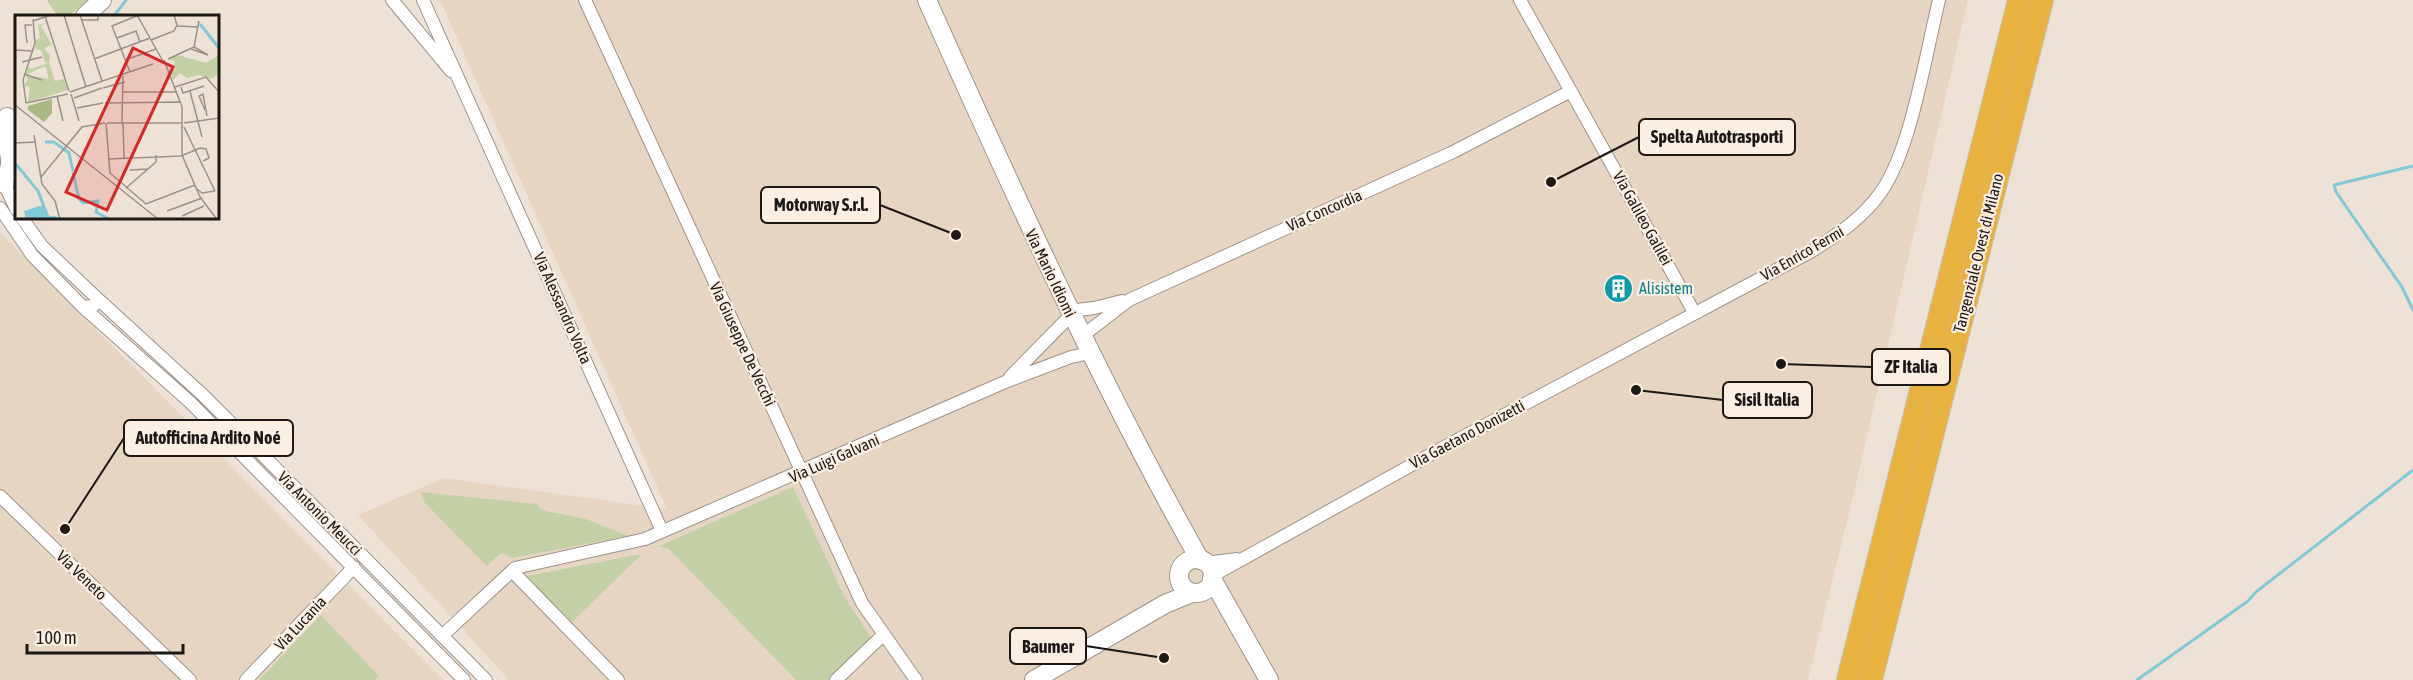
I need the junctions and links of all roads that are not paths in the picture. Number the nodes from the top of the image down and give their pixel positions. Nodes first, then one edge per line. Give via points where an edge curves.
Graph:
1 (102, 0) edge
2 (392, 0) edge
3 (423, 0) edge
4 (585, 0) edge
5 (927, 0) edge
6 (1520, 0) edge
7 (1939, 0) edge
8 (2019, 0) edge
9 (2042, 0) edge
10 (86, 15) edge
11 (462, 84) junction
12 (1571, 91) junction
13 (8, 114) edge
14 (3, 142) edge
15 (4, 178) edge
16 (15, 207) edge
17 (0, 208) edge
18 (23, 219) edge
19 (99, 300) junction
20 (1129, 300) junction
21 (83, 307) junction
22 (1694, 312) junction
23 (1070, 313) junction
24 (1086, 345) junction
25 (1005, 382) junction
26 (802, 472) junction
27 (0, 496) edge
28 (662, 531) junction
29 (354, 567) junction
30 (512, 571) junction
31 (1199, 575) junction
32 (884, 634) junction
33 (442, 636) junction
34 (190, 680) edge
35 (246, 680) edge
36 (464, 680) edge
37 (486, 680) edge
38 (618, 680) edge
39 (837, 680) edge
40 (916, 680) edge
41 (1034, 680) edge
42 (1269, 680) edge
43 (1848, 680) edge
44 (1871, 680) edge

1 - 10 street
2 - 11 street, Via Alessandro Volta
3 - 11 street, Via Alessandro Volta
4 - 26 street, Via Giuseppe De Vecchi
5 - 23 street, Via Mario Idiomi
6 - 12 street, Via Galileo Galilei
7 - 22 street, Via Enrico Fermi via 1907,132 1894,170 1881,192 1844,231
8 - 43 highway, Tangenziale Ovest di Milano
9 - 44 highway, Tangenziale Ovest di Milano
11 - 28 street, Via Alessandro Volta
12 - 20 street, Via Concordia via 1453,152
12 - 22 street, Via Galileo Galilei
13 - 14 street
14 - 15 street via 10,155
15 - 16 street
17 - 21 street, Via Antonio Meucci via 32,255
18 - 19 street, Via Antonio Meucci via 42,246
19 - 21 street via 93,306
19 - 33 street, Via Antonio Meucci via 205,397
20 - 23 street
20 - 24 street, Via Concordia
21 - 29 street, Via Antonio Meucci via 191,403
22 - 31 street, Via Gaetano Donizetti via 1241,559
23 - 24 street, Via Mario Idiomi
23 - 25 street, Via Luigi Galvani
24 - 25 street, Via Luigi Galvani via 1071,357
24 - 31 street, Via Mario Idiomi via 1189,539
25 - 26 street, Via Luigi Galvani
26 - 28 street, Via Luigi Galvani
26 - 32 street, Via Giuseppe De Vecchi via 862,603
27 - 34 street, Via Veneto
28 - 30 street, Via Luigi Galvani via 645,539
29 - 35 street, Via Lucania
29 - 36 street, Via Antonio Meucci
30 - 33 street
30 - 38 street
31 - 41 street via 1165,604
31 - 42 street via 1225,604
32 - 39 street
32 - 40 street, Via Giuseppe De Vecchi
33 - 37 street, Via Antonio Meucci

